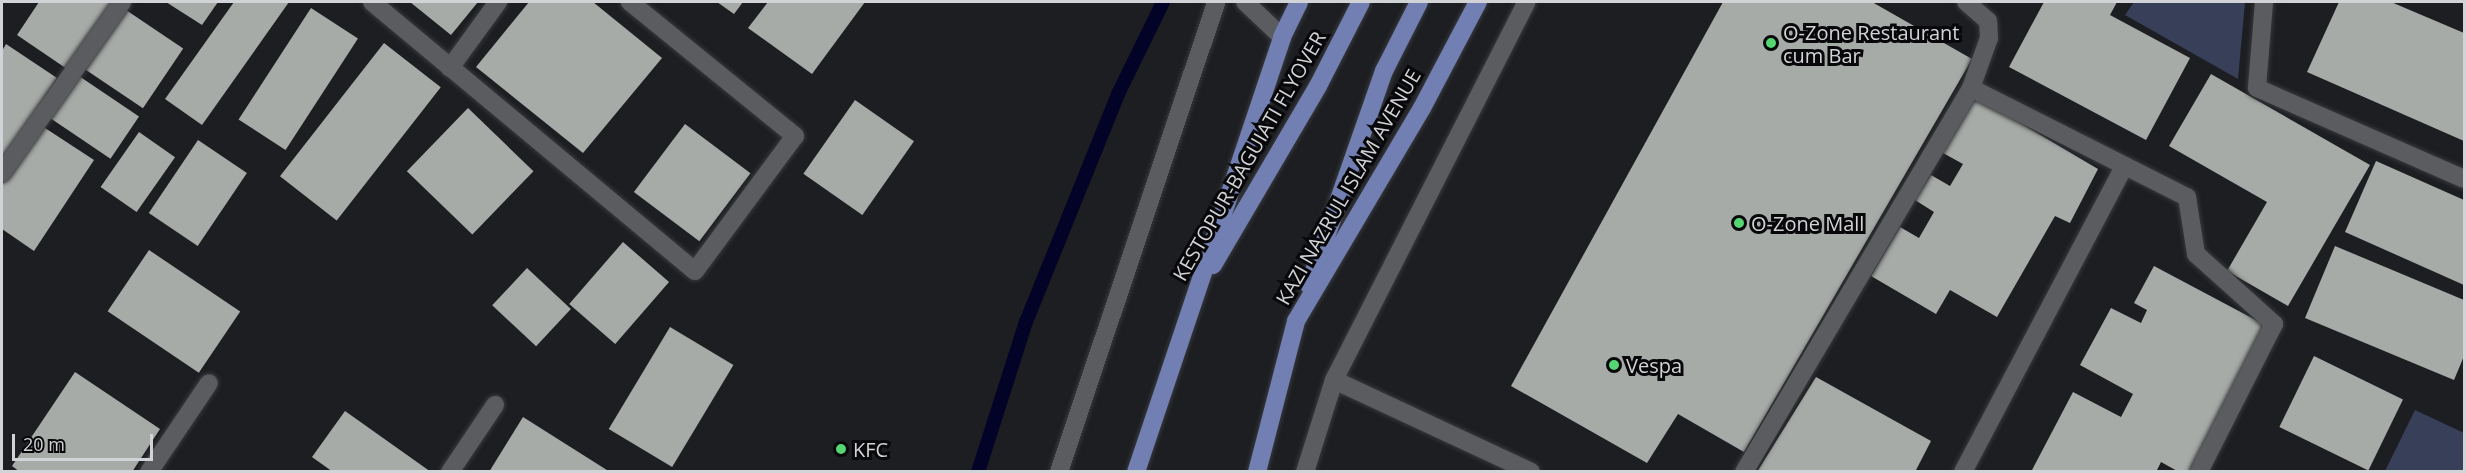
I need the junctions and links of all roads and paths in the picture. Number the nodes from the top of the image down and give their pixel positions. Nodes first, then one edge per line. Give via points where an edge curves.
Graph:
1 (122, 2) edge
2 (372, 2) edge
3 (498, 2) edge
4 (630, 2) edge
5 (1216, 2) edge
6 (1245, 2) edge
7 (1299, 2) edge
8 (1361, 2) edge
9 (1419, 2) edge
10 (1478, 2) edge
11 (1527, 2) edge
12 (1966, 2) edge
13 (2264, 2) edge
14 (1282, 37) junction
15 (450, 68) junction
16 (1971, 88) junction
17 (2123, 168) junction
18 (2, 172) edge
19 (2464, 178) edge
20 (1192, 300) junction
21 (1296, 321) junction
22 (1334, 380) junction
23 (209, 383) dead end
24 (495, 405) dead end
25 (149, 471) edge
26 (450, 471) edge
27 (1059, 471) edge
28 (1136, 471) edge
29 (1257, 471) edge
30 (1305, 471) edge
31 (1531, 471) edge
32 (1744, 471) edge
33 (1963, 471) edge
34 (2199, 471) edge

1 - 18 street
2 - 15 street
3 - 15 street
4 - 15 street via 795,136 694,271
5 - 27 street
6 - 14 street
7 - 14 main road
8 - 20 main road, KESTOPUR-BAGUIATI FLYOVER via 1318,86
9 - 21 main road via 1384,71
10 - 21 main road, KAZI NAZRUL ISLAM AVENUE via 1422,108
11 - 22 street
12 - 16 street via 1988,21 1989,38
13 - 19 street via 2258,88
14 - 20 main road
16 - 17 street
16 - 32 street
17 - 33 street
17 - 34 street via 2187,197 2196,254 2274,324
20 - 28 main road
21 - 29 main road, KAZI NAZRUL ISLAM AVENUE
22 - 30 street
22 - 31 street
23 - 25 street
24 - 26 street

